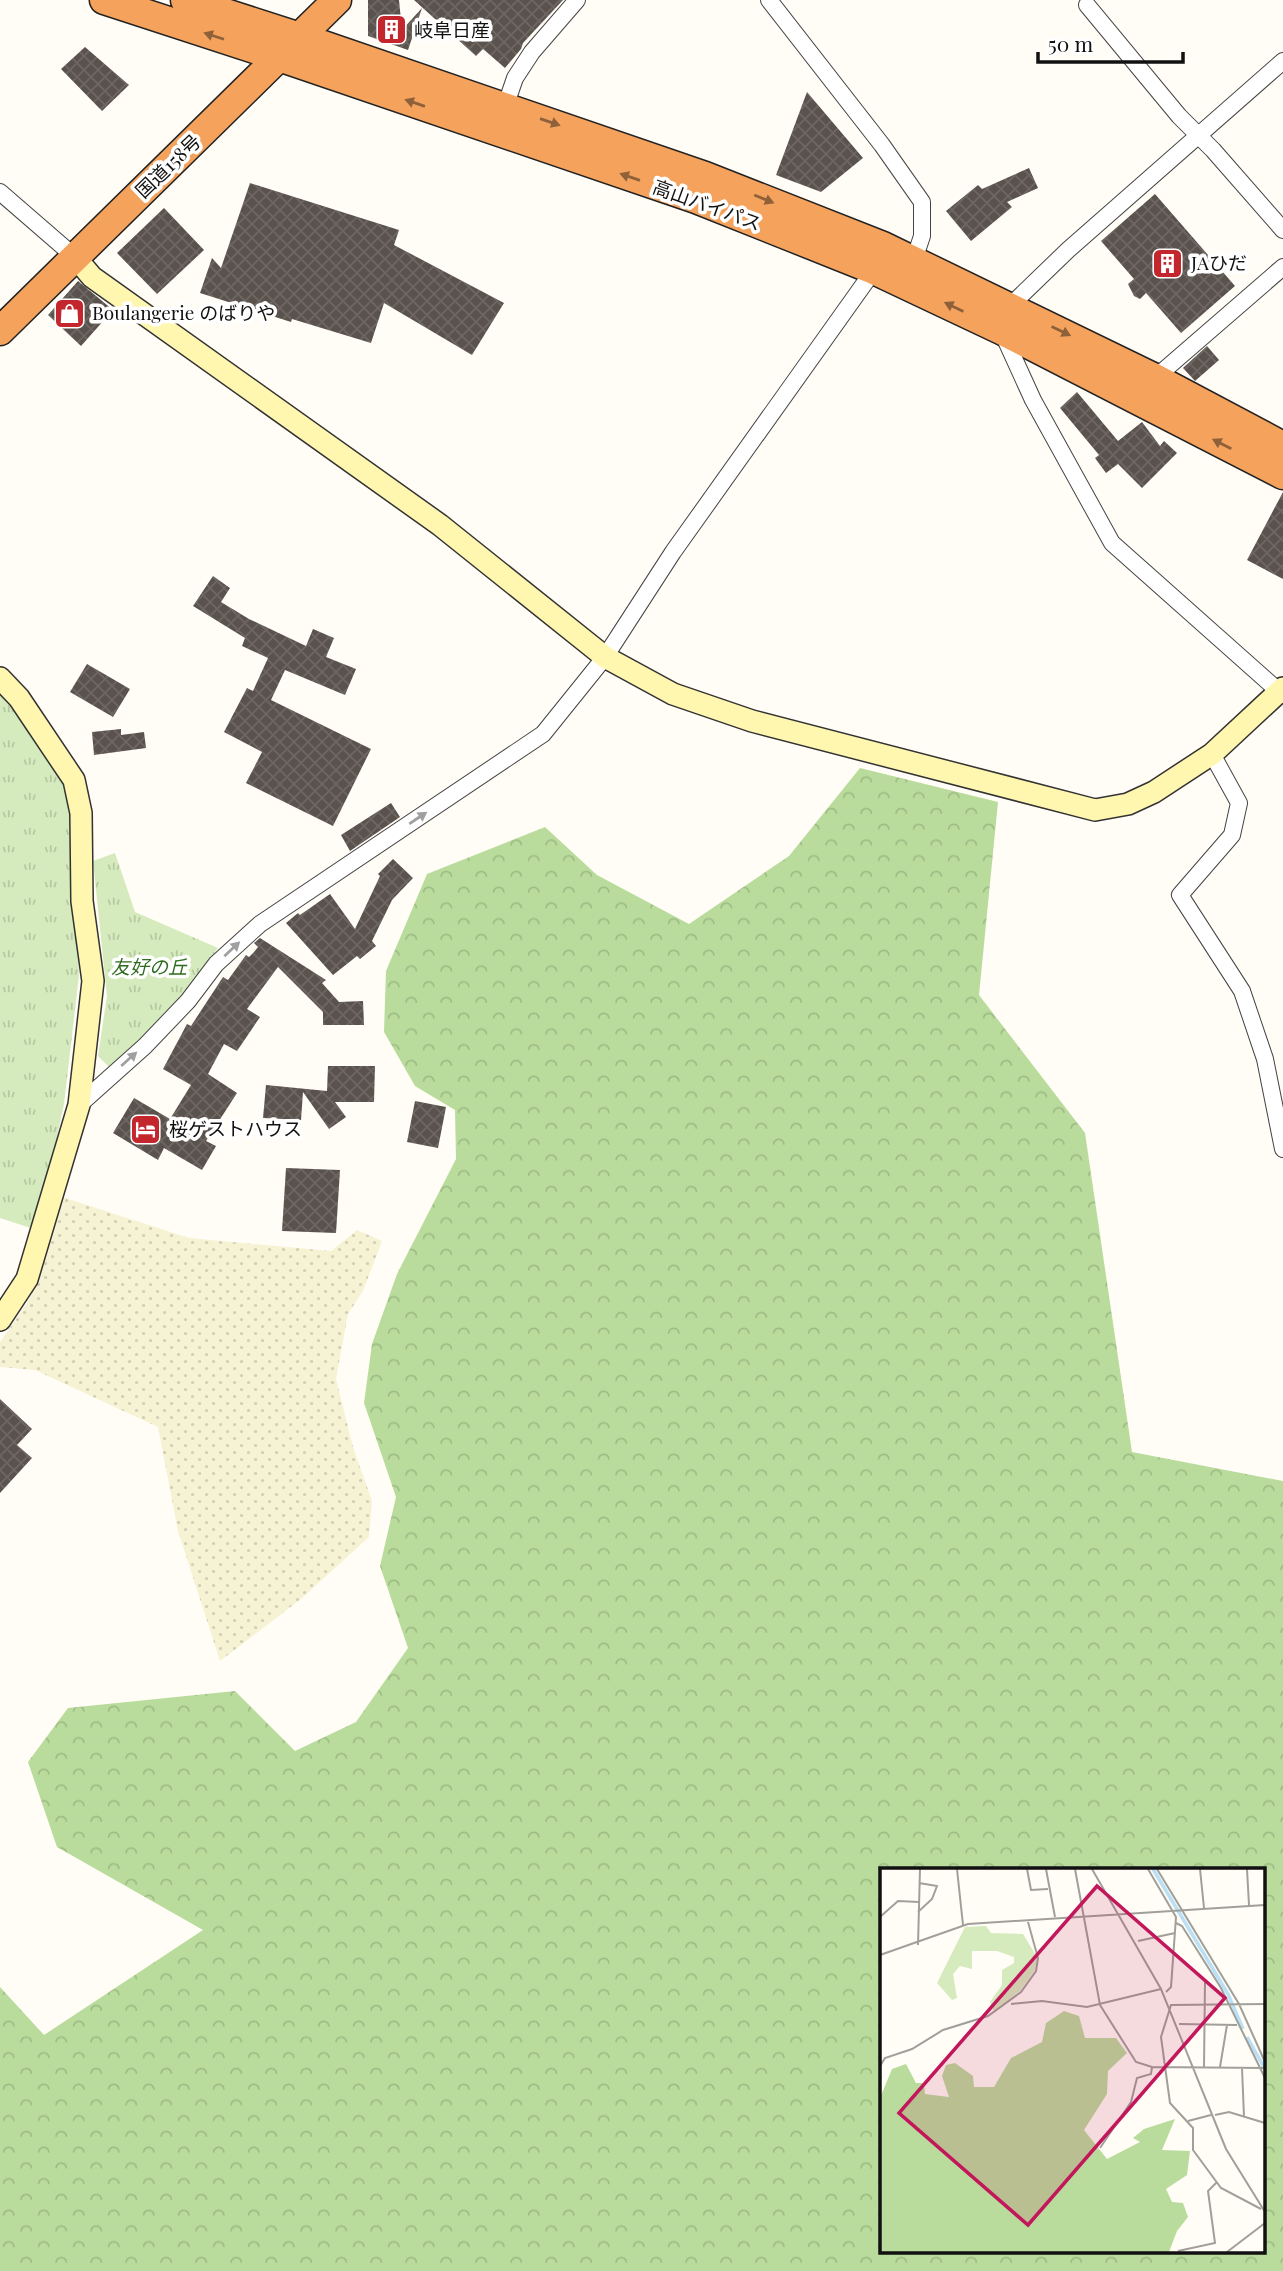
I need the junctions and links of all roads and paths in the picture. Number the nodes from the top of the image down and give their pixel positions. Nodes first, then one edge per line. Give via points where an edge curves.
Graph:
1 (104, 0) edge
2 (185, 0) edge
3 (337, 0) edge
4 (576, 0) edge
5 (769, 0) edge
6 (1087, 5) dead end
7 (300, 37) junction
8 (279, 57) junction
9 (1283, 61) edge
10 (505, 107) junction
11 (1198, 134) junction
12 (0, 192) edge
13 (1283, 230) edge
14 (75, 257) junction
15 (914, 260) junction
16 (1283, 267) edge
17 (874, 270) junction
18 (1006, 318) junction
19 (0, 331) edge
20 (1155, 378) junction
21 (1283, 446) edge
22 (1283, 475) edge
23 (605, 657) junction
24 (0, 678) edge
25 (1281, 691) edge
26 (1212, 754) junction
27 (79, 1105) junction
28 (1283, 1149) edge
29 (0, 1320) edge

8 -> 1 highway, 高山バイパス
2 - 7 highway, 高山バイパス
3 - 7 highway, 国道158号
4 - 10 street via 531,52
5 - 15 street via 922,202 922,236
6 - 11 street
7 - 8 highway, 国道158号
7 - 10 highway, 高山バイパス
8 - 14 highway, 国道158号
17 -> 8 highway, 高山バイパス via 696,199
9 - 11 street
10 -> 15 highway, 高山バイパス via 705,176
11 - 13 street
11 - 18 street via 1068,250
12 - 14 street
14 - 19 highway, 国道158号
14 - 23 street via 92,277 440,525
15 - 18 highway, 高山バイパス
16 - 20 street
18 -> 17 highway, 高山バイパス
17 - 23 street via 681,541
18 -> 20 highway, 高山バイパス
22 -> 18 highway, 高山バイパス
18 - 25 street via 1033,400 1112,543
20 - 21 highway, 高山バイパス
23 - 26 street via 673,694 752,721 1095,810 1128,804 1154,792
27 -> 23 street via 145,1046 216,964 260,924 543,734
24 - 27 street via 19,698 74,779 81,813 82,901 93,981
25 - 26 street
26 - 28 street via 1239,803 1237,814 1232,835 1180,895 1242,991 1265,1059
27 - 29 street via 27,1279

